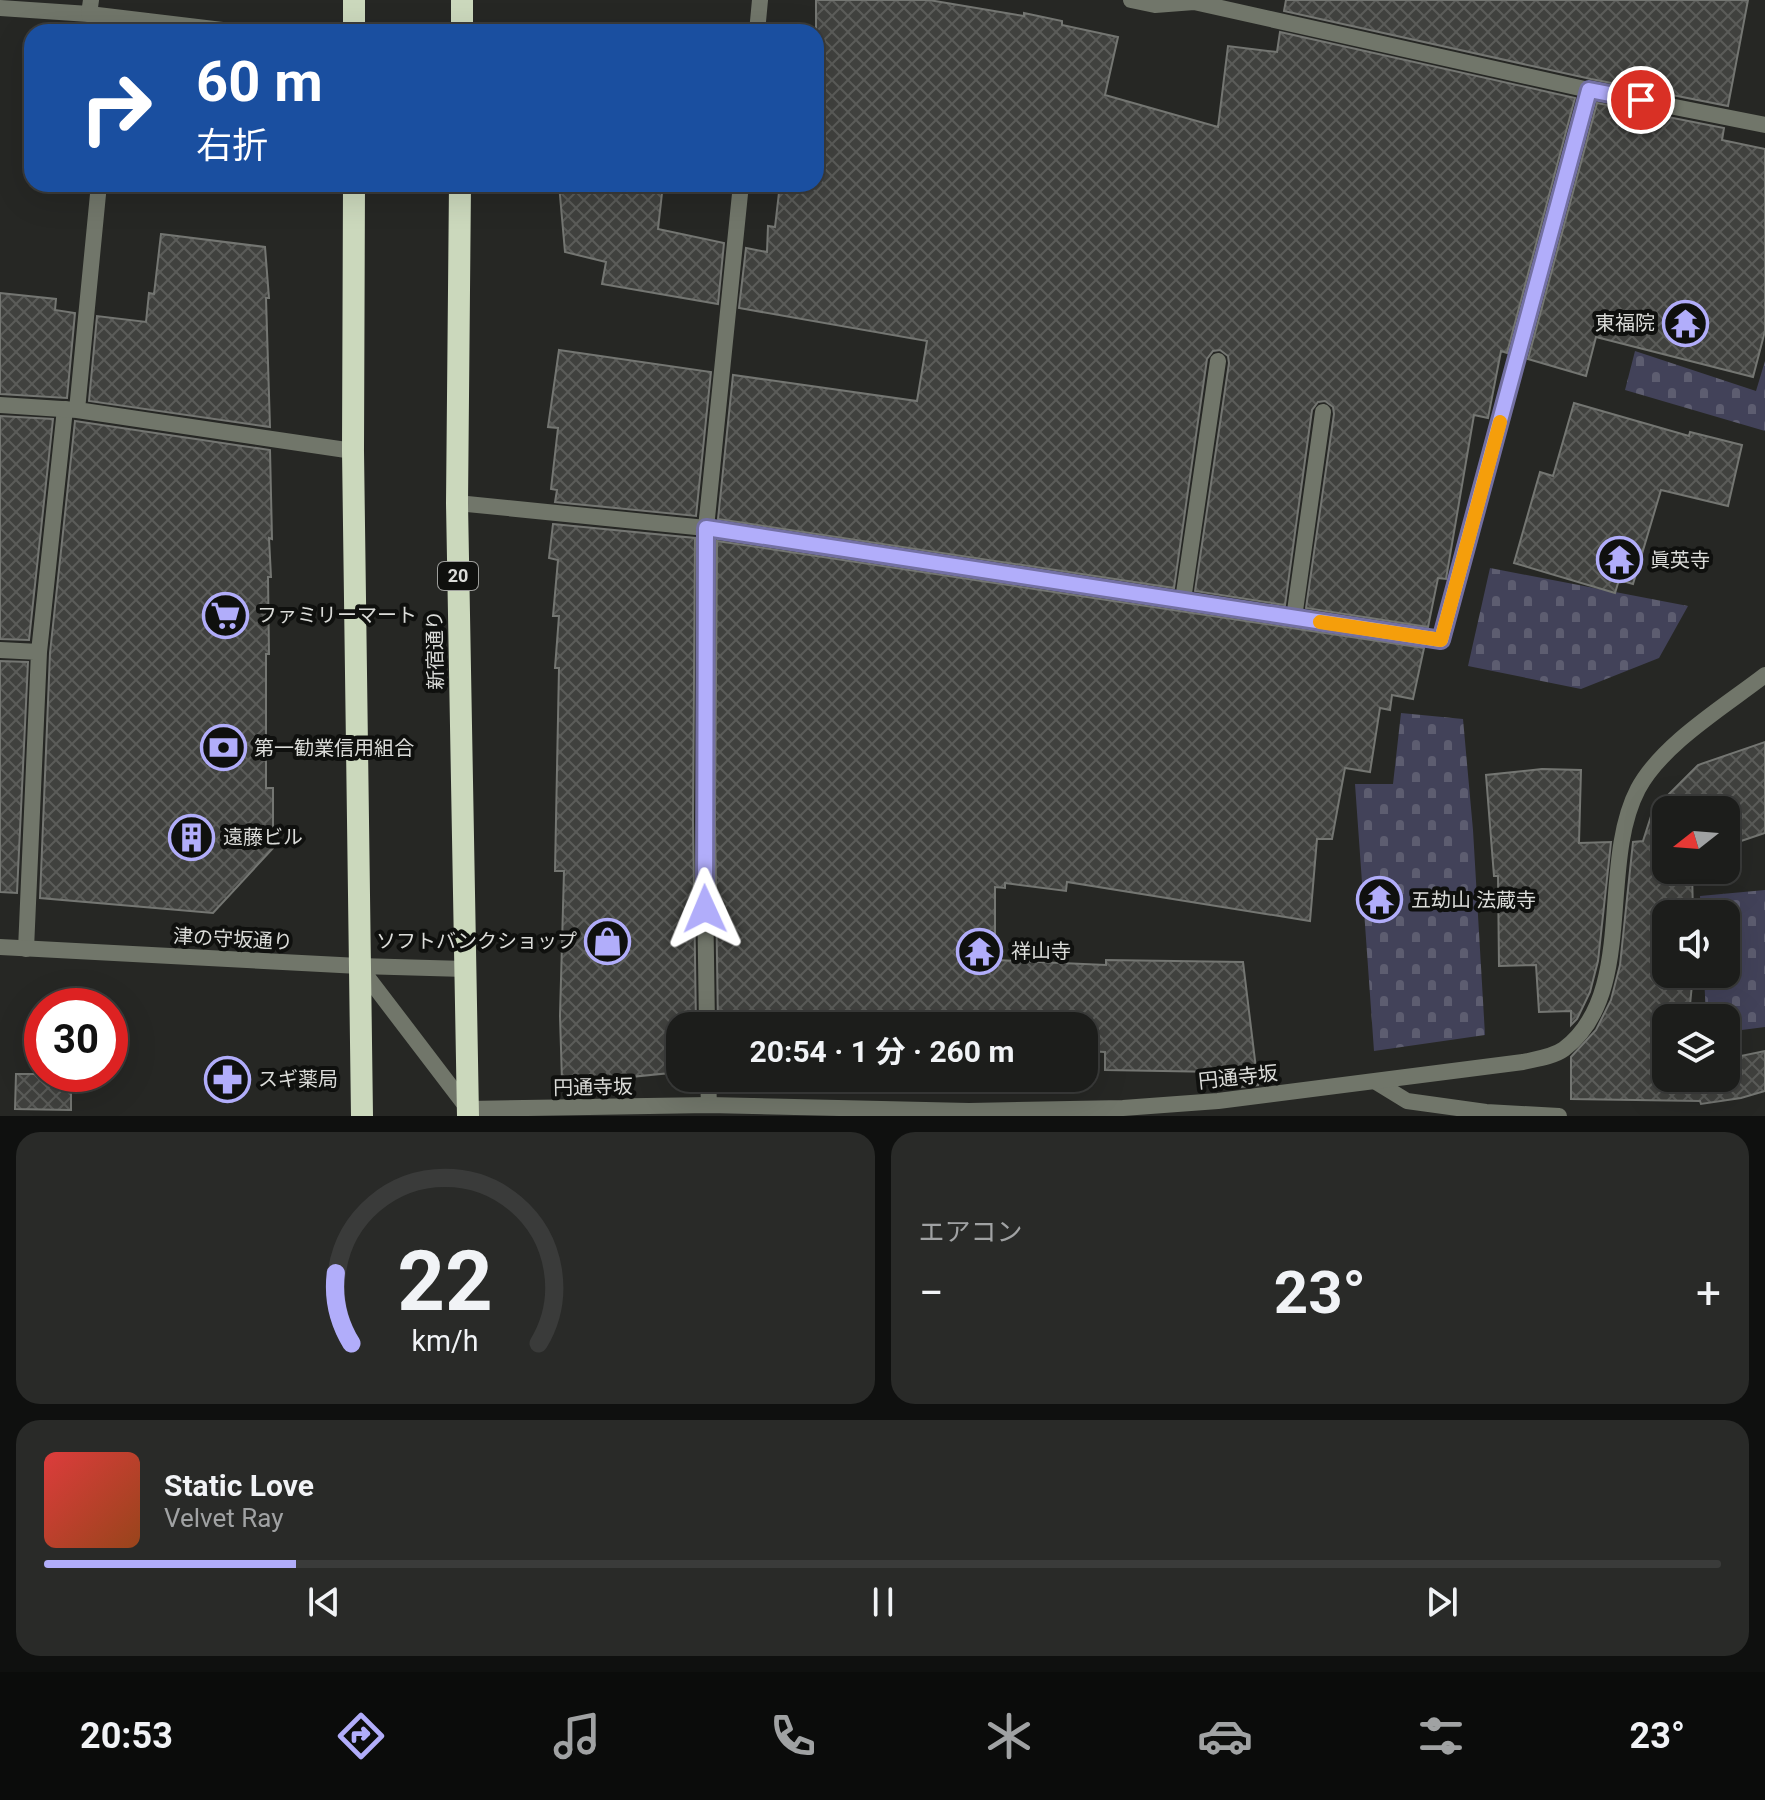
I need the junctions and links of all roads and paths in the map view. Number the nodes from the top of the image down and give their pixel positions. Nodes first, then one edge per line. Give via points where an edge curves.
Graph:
1 (354, 0) edge
2 (462, 0) edge
3 (760, 0) edge
4 (1131, 0) edge
5 (1194, 1) edge
6 (90, 7) edge
7 (0, 8) edge
8 (113, 24) edge
9 (354, 24) edge
10 (462, 24) edge
11 (758, 24) edge
12 (1589, 90) junction
13 (1765, 125) edge
14 (98, 192) edge
15 (354, 192) edge
16 (460, 192) edge
17 (740, 192) edge
18 (1218, 361) dead end
19 (0, 405) edge
20 (71, 410) junction
21 (1323, 412) dead end
22 (353, 451) junction
23 (457, 503) junction
24 (706, 528) junction
25 (1183, 600) junction
26 (1294, 618) junction
27 (0, 650) edge
28 (39, 652) junction
29 (1765, 675) edge
30 (0, 947) edge
31 (26, 949) junction
32 (359, 966) junction
33 (465, 969) junction
34 (707, 1012) edge
35 (1376, 1082) junction
36 (710, 1110) edge
37 (468, 1112) edge
38 (362, 1116) edge
39 (1559, 1116) edge

1 - 9 highway
2 - 10 highway
3 - 11 street
4 - 5 street via 1155,5
5 - 12 street
6 - 7 street
6 - 8 street
12 - 13 street
12 - 26 street via 1441,640
14 - 20 street
15 - 22 highway
16 - 23 highway, 新宿通り / 20
17 - 24 street
18 - 25 street
19 - 20 street
20 - 22 street
20 - 28 street
21 - 26 street
22 - 32 highway
23 - 24 street
23 - 33 highway, 新宿通り / 20
24 - 25 street
24 - 34 street
25 - 26 street
27 - 28 street
28 - 31 street
29 - 35 street, 円通寺坂 via 1677,744 1638,789 1620,841 1604,985 1589,1022 1563,1050 1523,1062
30 - 31 street, 津の守坂通り
31 - 32 street, 津の守坂通り
32 - 33 street, 津の守坂通り
32 - 37 street
32 - 38 highway
33 - 37 highway, 新宿通り / 20
35 - 36 street, 円通寺坂 via 1123,1108
35 - 39 street via 1407,1101
36 - 37 street, 円通寺坂

